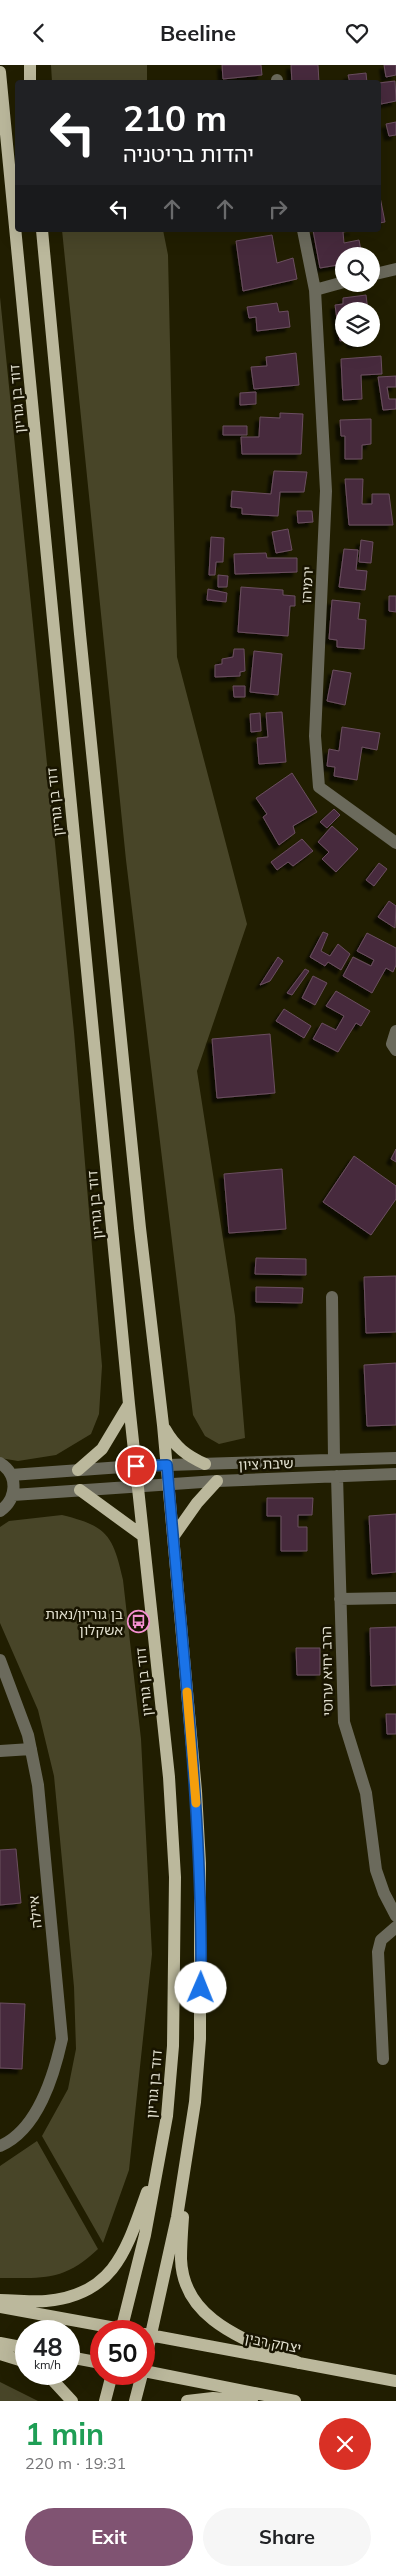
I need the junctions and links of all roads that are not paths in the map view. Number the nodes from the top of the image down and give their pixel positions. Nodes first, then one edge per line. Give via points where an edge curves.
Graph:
1 (30, 65) edge
2 (0, 72) edge
3 (30, 80) edge
4 (15, 227) edge
5 (16, 232) edge
6 (42, 232) edge
7 (303, 232) edge
8 (396, 269) edge
9 (380, 273) edge
10 (335, 284) edge
11 (315, 290) junction
12 (396, 843) edge
13 (396, 1031) edge
14 (396, 1050) edge
15 (332, 1297) dead end
16 (129, 1403) junction
17 (163, 1425) junction
18 (396, 1458) edge
19 (334, 1459) junction
20 (0, 1463) edge
21 (205, 1464) junction
22 (167, 1465) junction
23 (136, 1466) junction
24 (78, 1470) junction
25 (396, 1474) edge
26 (11, 1475) junction
27 (337, 1476) junction
28 (217, 1481) junction
29 (168, 1484) junction
30 (138, 1486) junction
31 (80, 1490) junction
32 (13, 1495) junction
33 (0, 1511) edge
34 (143, 1536) junction
35 (173, 1537) junction
36 (396, 1598) edge
37 (340, 1599) junction
38 (0, 1659) edge
39 (31, 1749) junction
40 (0, 1751) edge
41 (396, 1916) edge
42 (396, 1927) edge
43 (383, 2059) dead end
44 (195, 2102) junction
45 (0, 2146) edge
46 (160, 2154) junction
47 (0, 2300) edge
48 (0, 2307) edge
49 (127, 2320) edge
50 (151, 2320) edge
51 (90, 2324) edge
52 (155, 2336) edge
53 (0, 2343) edge
54 (15, 2346) edge
55 (0, 2354) edge
56 (15, 2359) edge
57 (299, 2363) junction
58 (155, 2375) edge
59 (396, 2381) edge
60 (57, 2385) edge
61 (109, 2385) edge
62 (140, 2385) edge
63 (72, 2401) edge
64 (105, 2401) edge
65 (135, 2401) edge
66 (187, 2401) edge
67 (252, 2401) edge
68 (295, 2401) edge

1 - 3 main road
2 - 4 main road, דוד בן גוריון
5 - 16 main road, דוד בן גוריון
6 - 17 main road via 140,1228
7 - 11 street, ירמיהו
8 - 9 street
10 - 11 street
11 - 12 street, ירמיהו via 326,491 315,736 319,787
13 - 14 street via 392,1044
15 - 19 street
16 - 23 main road, דוד בן גוריון
16 - 24 main road via 102,1449
17 - 21 main road via 174,1444 191,1458
17 - 22 main road
18 - 19 street, שיבת ציון
19 - 21 street, שיבת ציון
20 - 26 street
21 - 22 street, שיבת ציון
22 - 23 street, שיבת ציון
22 - 29 main road
23 - 24 street, שיבת ציון
23 - 30 main road, דוד בן גוריון
24 - 26 street, שיבת ציון
25 - 27 street, שיבת ציון
26 - 32 street
27 - 28 street, שיבת ציון
27 - 37 street, הרב יחיא ערוסי
28 - 29 street, שיבת ציון
28 - 35 main road
29 - 30 street, שיבת ציון
29 - 35 main road
30 - 31 street, שיבת ציון
30 - 34 main road, דוד בן גוריון
31 - 32 street, שיבת ציון
31 - 34 main road
32 - 33 street via 9,1504
34 - 46 main road, דוד בן גוריון via 169,1777 175,1877 173,2046
35 - 44 main road via 200,1863 200,2039
36 - 37 street
37 - 41 street, הרב יחיא ערוסי via 344,1722 366,1793 376,1870
38 - 39 street, איילה
39 - 40 street
39 - 45 street, איילה via 38,1785 62,2039 54,2076 38,2108 11,2141
42 - 43 street via 382,1940 378,1952
44 - 50 main road via 177,2217
44 - 57 main road via 184,2193 181,2261 186,2282 195,2302 221,2327
46 - 47 main road via 129,2242 115,2268 103,2280 88,2291 71,2297 46,2301
46 - 49 main road, דוד בן גוריון
48 - 51 main road
52 - 57 main road, יצחק רבין
53 - 54 main road
55 - 56 main road
57 - 59 main road, יצחק רבין
58 - 68 main road
60 - 63 main road
61 - 64 main road
62 - 65 main road
66 - 67 main road via 213,2398

